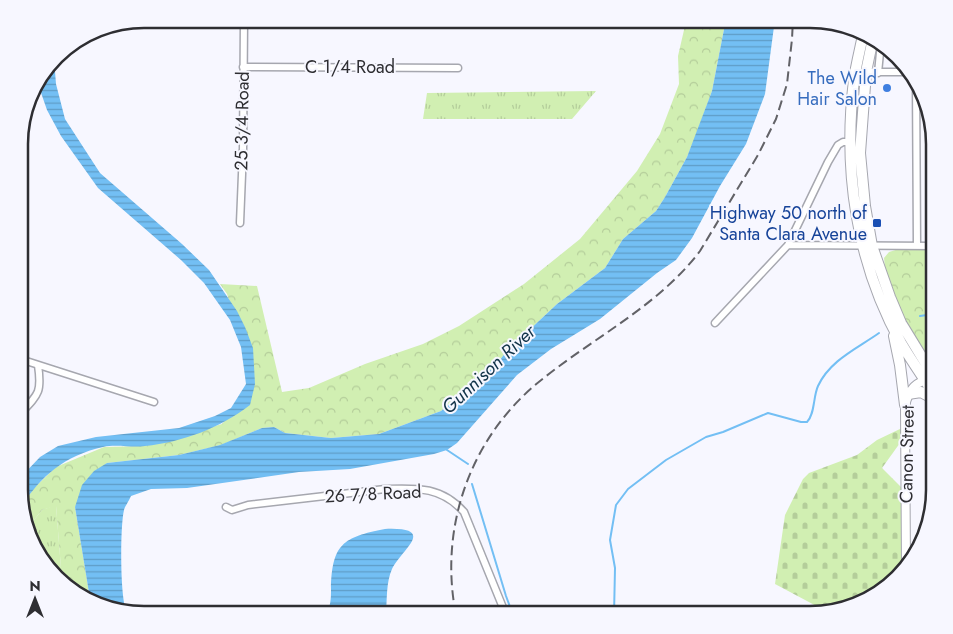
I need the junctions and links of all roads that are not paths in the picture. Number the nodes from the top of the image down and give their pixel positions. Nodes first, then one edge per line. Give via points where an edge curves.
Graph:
1 (244, 28) edge
2 (863, 40) edge
3 (866, 42) edge
4 (871, 45) edge
5 (880, 51) edge
6 (243, 67) junction
7 (458, 68) dead end
8 (866, 72) junction
9 (901, 72) edge
10 (878, 73) junction
11 (854, 78) junction
12 (916, 97) edge
13 (850, 142) junction
14 (855, 156) junction
15 (240, 223) dead end
16 (788, 245) junction
17 (867, 246) junction
18 (917, 246) junction
19 (925, 246) edge
20 (715, 323) dead end
21 (891, 323) junction
22 (28, 362) edge
23 (38, 365) junction
24 (925, 370) edge
25 (925, 373) edge
26 (925, 380) edge
27 (908, 394) junction
28 (925, 394) edge
29 (154, 402) dead end
30 (28, 405) edge
31 (905, 405) junction
32 (226, 507) dead end
33 (906, 555) edge
34 (502, 606) edge

1 - 6 street, 25 3/4 Road
2 - 11 highway
3 - 8 highway via 862,58
4 - 8 highway
5 - 10 street
6 - 7 street, C 1/4 Road
6 - 15 street, 25 3/4 Road
8 - 10 street
8 - 14 highway
9 - 10 street
11 - 13 highway
11 - 14 highway via 858,86
12 - 18 street
13 - 14 highway
13 - 16 street via 838,145
14 - 17 highway via 855,208
16 - 17 street
16 - 20 street
17 - 18 street
17 - 21 highway via 870,272
17 - 24 highway
18 - 19 street
21 - 25 highway via 901,344
21 - 31 highway
22 - 23 street
23 - 29 street
23 - 30 street via 41,384
26 - 27 street, Canon Street via 914,385
27 - 28 highway
27 - 31 street, Canon Street
31 - 33 street, Canon Street
32 - 34 street, 26 7/8 Road via 232,510 248,505 384,489 437,492 464,512

